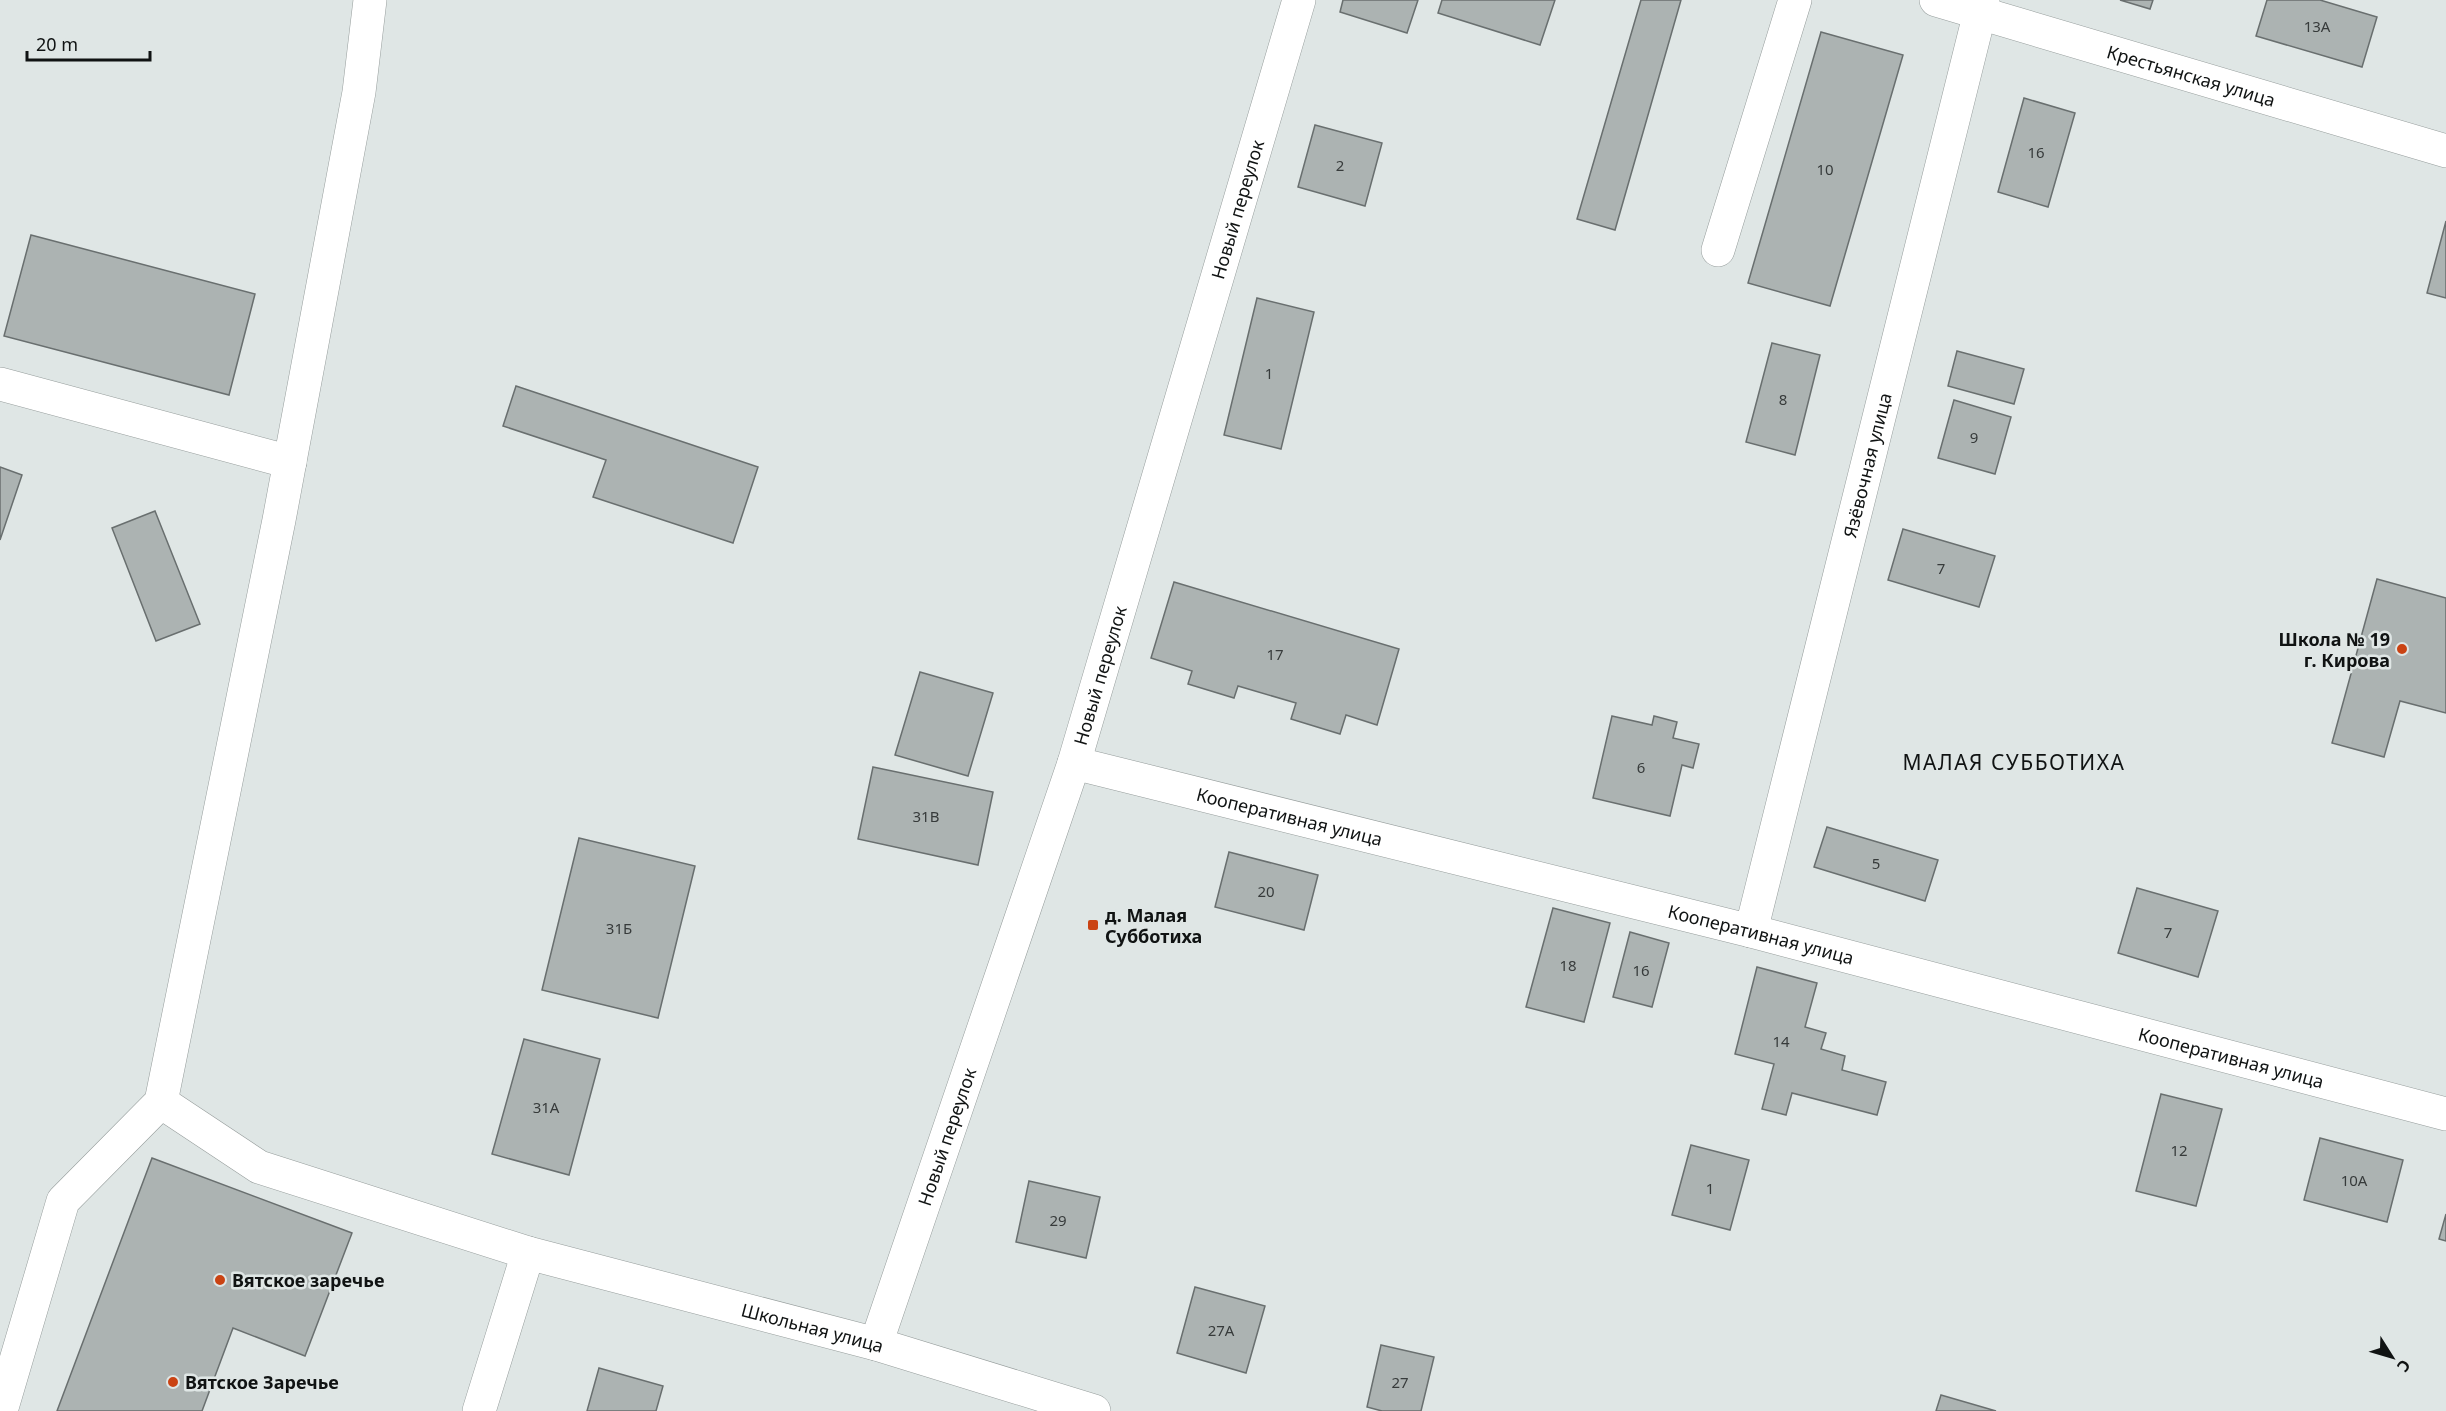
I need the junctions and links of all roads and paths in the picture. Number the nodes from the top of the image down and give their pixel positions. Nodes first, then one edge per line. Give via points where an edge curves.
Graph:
1 (370, 0) edge
2 (1299, 0) edge
3 (1795, 0) edge
4 (1936, 0) edge
5 (1981, 6) edge
6 (2446, 151) edge
7 (1718, 250) dead end
8 (0, 384) edge
9 (290, 462) junction
10 (1074, 763) junction
11 (1751, 931) junction
12 (161, 1101) junction
13 (2446, 1114) edge
14 (528, 1253) junction
15 (876, 1344) junction
16 (1, 1411) edge
17 (479, 1411) edge
18 (1094, 1411) edge

1 - 9 street via 359,92
2 - 10 street, Новый переулок
3 - 7 street
4 - 5 street, Крестьянская улица
5 - 6 street, Крестьянская улица
5 - 11 street, Язёвочная улица
8 - 9 street
9 - 12 street
10 - 11 street, Кооперативная улица
10 - 15 street, Новый переулок
11 - 13 street, Кооперативная улица
12 - 14 street, Школьная улица via 259,1167
12 - 16 street via 63,1201
14 - 15 street, Школьная улица
14 - 17 street
15 - 18 street, Школьная улица

